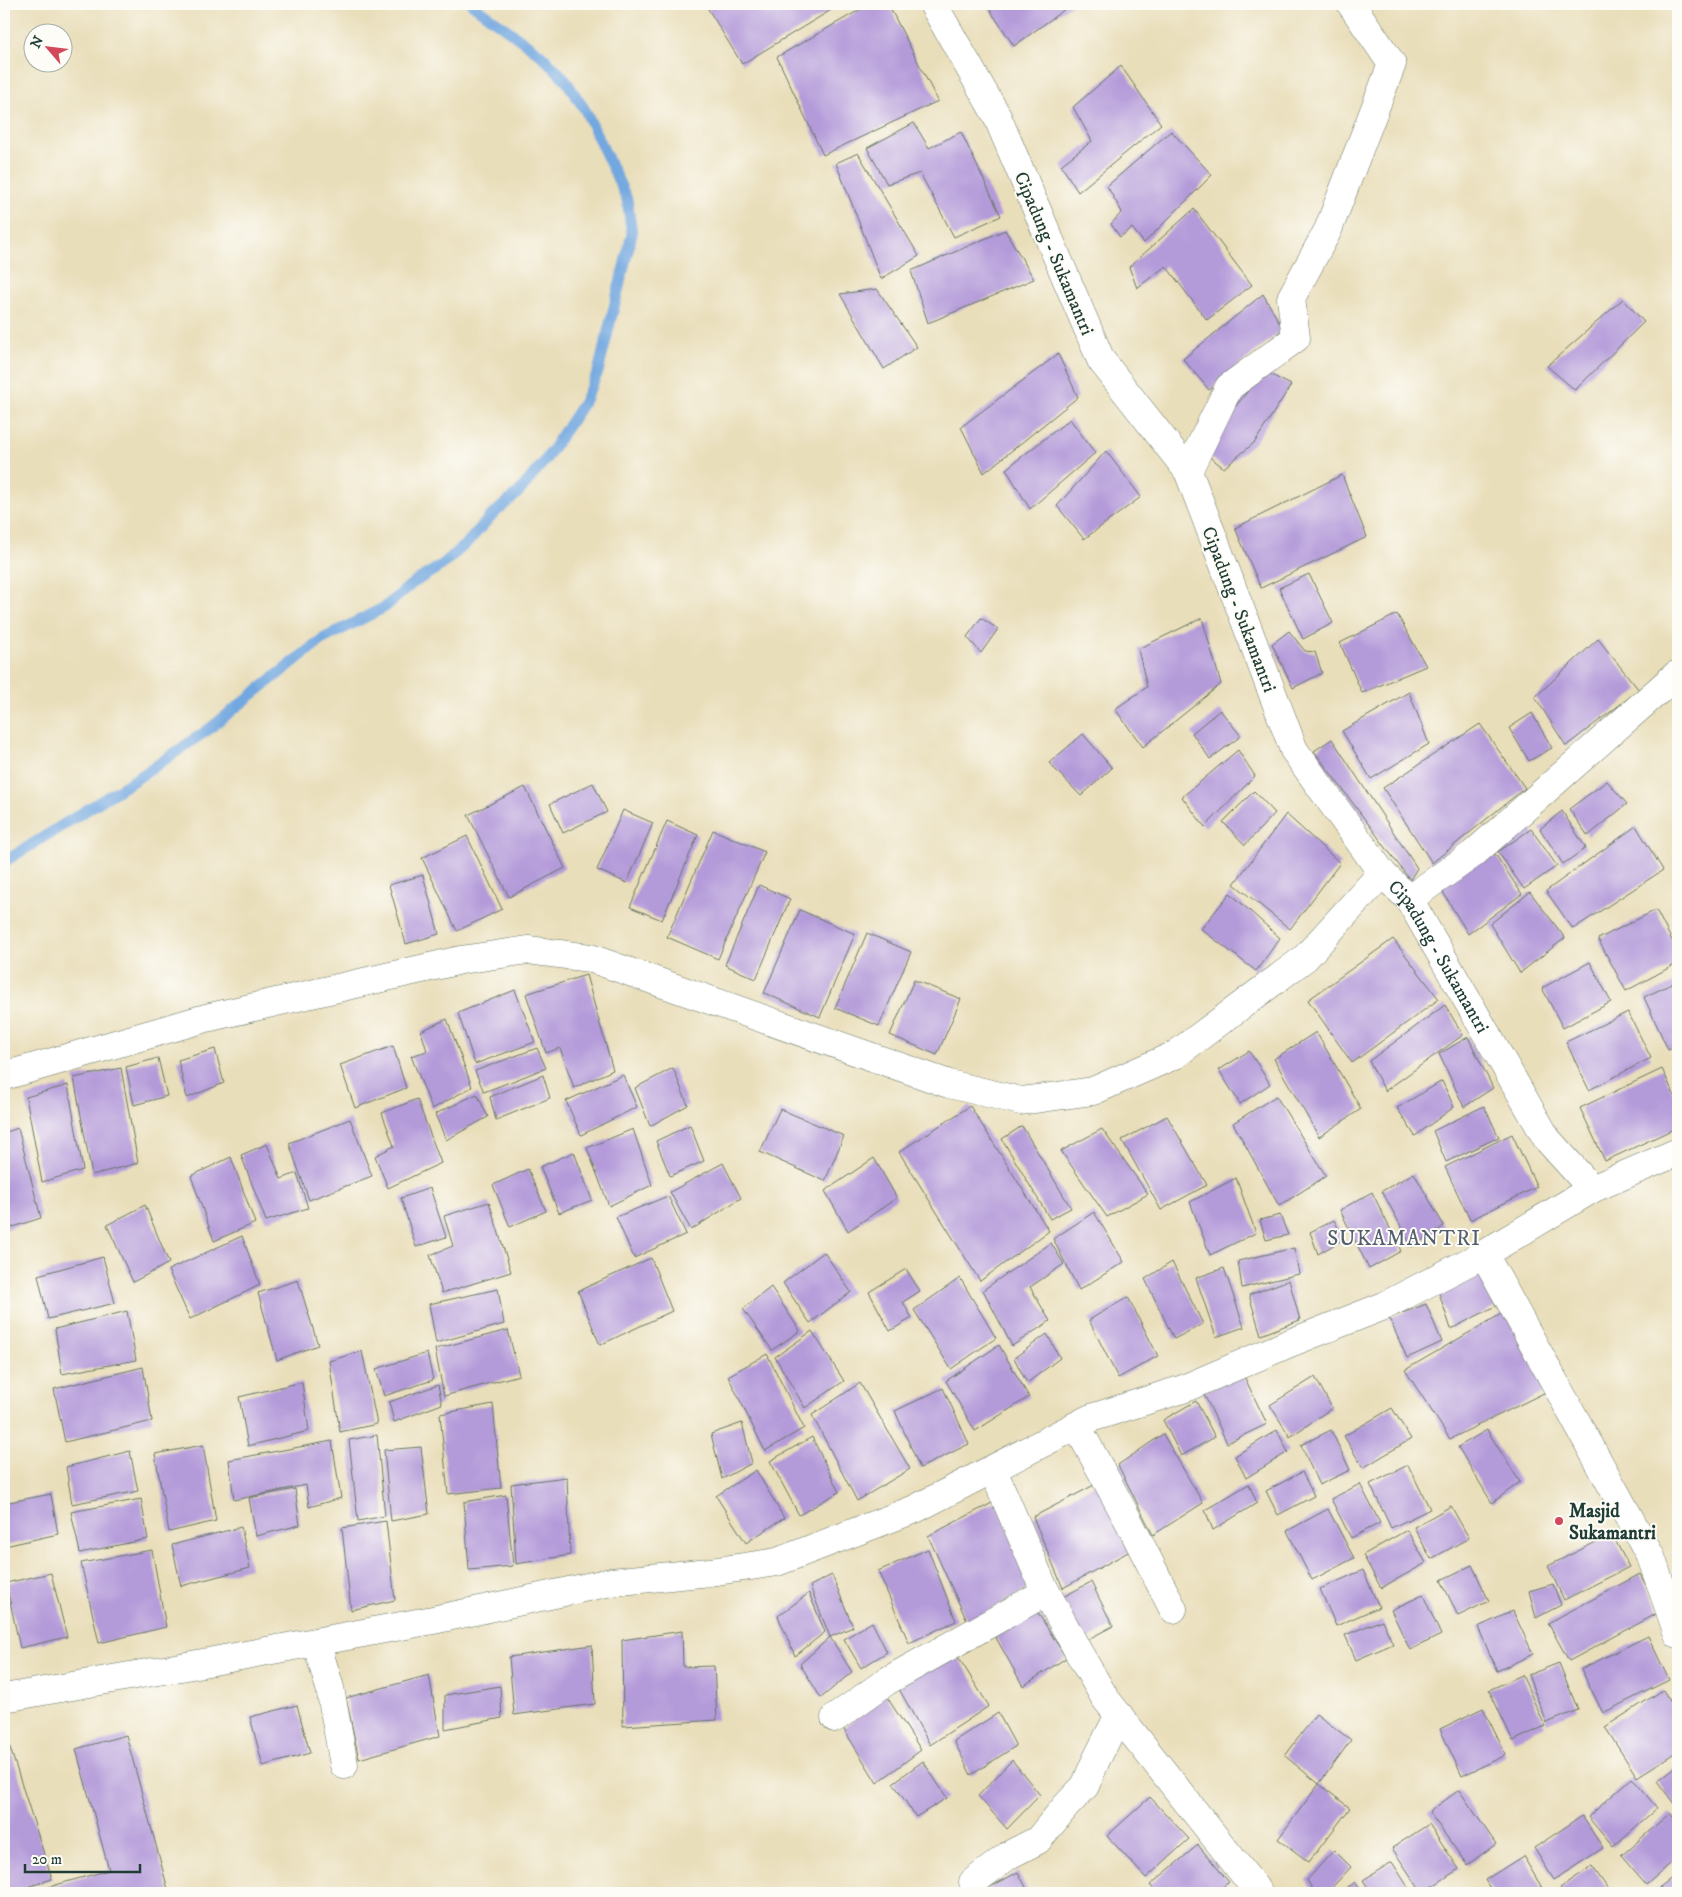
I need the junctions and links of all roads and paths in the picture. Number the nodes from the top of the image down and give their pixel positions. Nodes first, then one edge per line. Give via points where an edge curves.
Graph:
1 (933, 4) edge
2 (1351, 4) edge
3 (1188, 471) junction
4 (1676, 675) dead end
5 (1382, 873) junction
6 (1409, 899) junction
7 (4, 1076) edge
8 (1678, 1152) edge
9 (1592, 1189) junction
10 (1484, 1254) junction
11 (1077, 1426) junction
12 (993, 1470) junction
13 (1046, 1592) junction
14 (1173, 1609) dead end
15 (1678, 1634) edge
16 (316, 1642) junction
17 (4, 1698) edge
18 (1119, 1715) junction
19 (835, 1718) dead end
20 (344, 1764) dead end
21 (973, 1882) dead end
22 (1259, 1893) edge

1 - 3 street, Cipadung - Sukamantri via 996,114 1100,360
2 - 3 street via 1392,64 1328,230 1292,298 1296,338 1229,387
3 - 5 street, Cipadung - Sukamantri via 1294,750
4 - 6 street via 1473,854
5 - 6 street, Cipadung - Sukamantri
5 - 7 street via 1305,958 1175,1055 1093,1091 1021,1101 949,1084 590,958 528,950 461,960 216,1016
6 - 9 street, Cipadung - Sukamantri via 1547,1139
8 - 9 street
9 - 10 street
10 - 11 street via 1384,1306 1183,1389 1091,1418
10 - 15 street via 1651,1557
11 - 12 street
11 - 14 street
12 - 13 street
12 - 16 street via 915,1509 777,1562 611,1582
13 - 18 street via 1087,1668
13 - 19 street via 887,1681
16 - 17 street
16 - 20 street via 330,1688
18 - 21 street via 1085,1786 1038,1840
18 - 22 street

